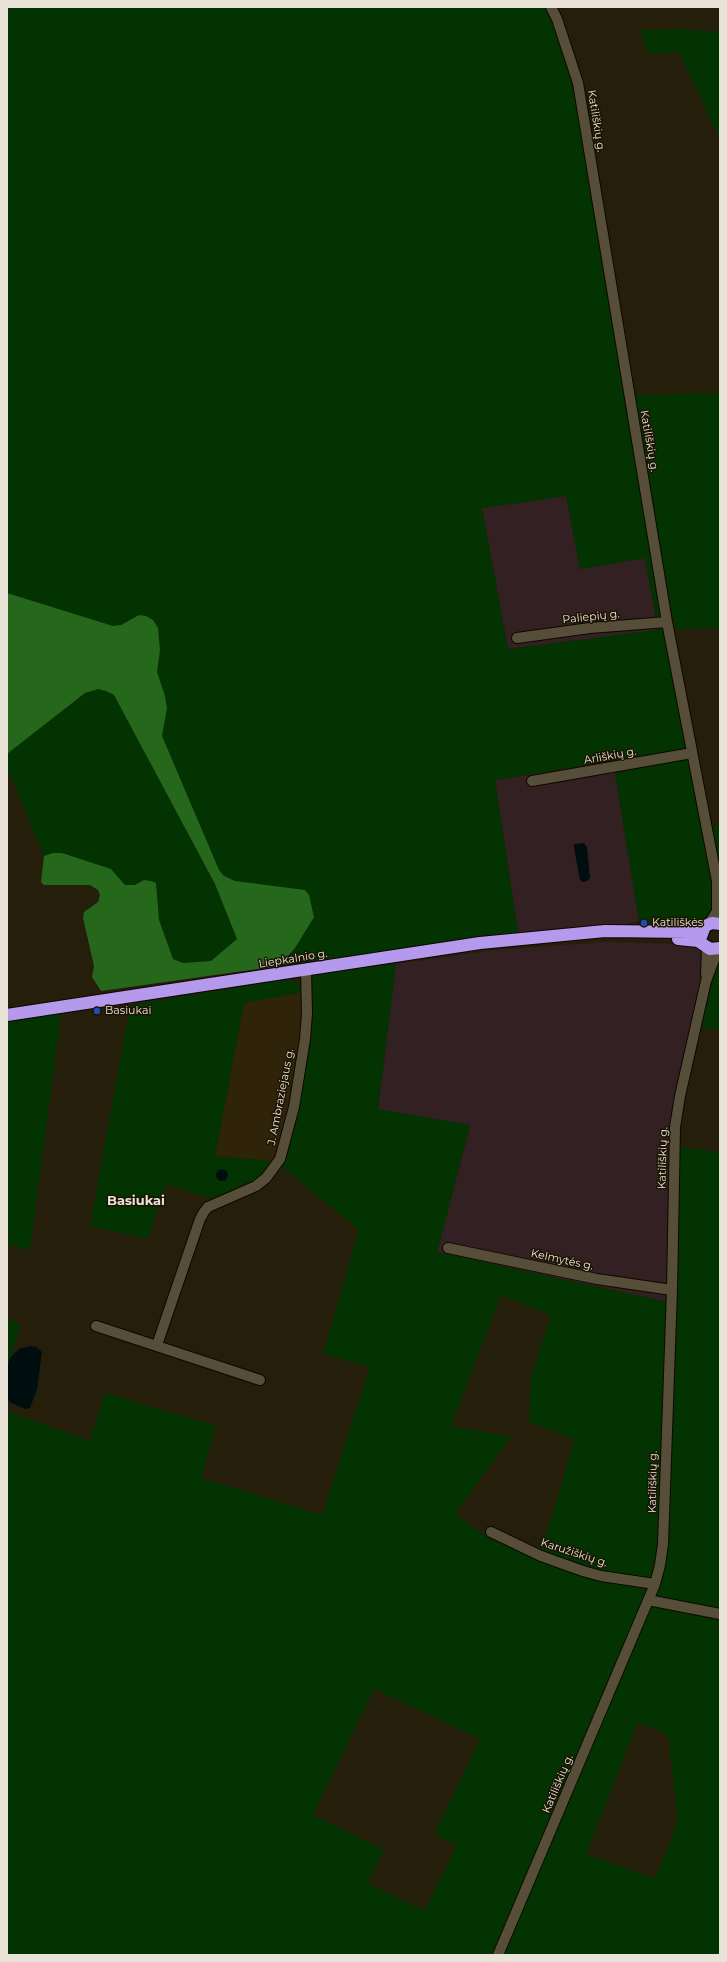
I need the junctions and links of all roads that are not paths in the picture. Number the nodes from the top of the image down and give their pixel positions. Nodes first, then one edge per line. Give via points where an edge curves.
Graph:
1 (551, 7) edge
2 (667, 622) junction
3 (517, 638) dead end
4 (692, 753) junction
5 (532, 781) dead end
6 (719, 884) edge
7 (711, 926) edge
8 (583, 934) junction
9 (712, 947) edge
10 (306, 970) junction
11 (7, 1015) edge
12 (448, 1248) dead end
13 (672, 1290) junction
14 (96, 1326) dead end
15 (157, 1345) junction
16 (260, 1380) dead end
17 (491, 1532) dead end
18 (655, 1584) junction
19 (648, 1600) junction
20 (720, 1614) edge
21 (498, 1955) edge

1 - 2 street, Katiliškių g. via 578,83
2 - 3 street, Paliepių g. via 590,628
2 - 4 street, Katiliškių g.
4 - 5 street, Arliškių g.
4 - 6 street, Katiliškių g.
6 - 7 street, Katiliškių g. via 717,911
7 - 8 highway, Liepkalnio g. via 690,932 605,931
7 - 9 highway via 701,937
8 - 9 highway, Liepkalnio g. via 597,938 685,939
8 - 10 highway, Liepkalnio g. via 480,944
9 - 13 street, Katiliškių g. via 680,1096 676,1127
10 - 11 highway, Liepkalnio g.
10 - 15 street, J. Ambraziejaus g. via 307,1013 304,1047 294,1107 280,1159 266,1178 256,1186 208,1207 204,1212
12 - 13 street, Kelmytės g. via 597,1279
13 - 18 street, Katiliškių g. via 663,1544
14 - 15 street
15 - 16 street
17 - 18 street, Karužiškių g. via 541,1556 583,1571
18 - 19 street, Katiliškių g.
19 - 20 street
19 - 21 street, Katiliškių g.

